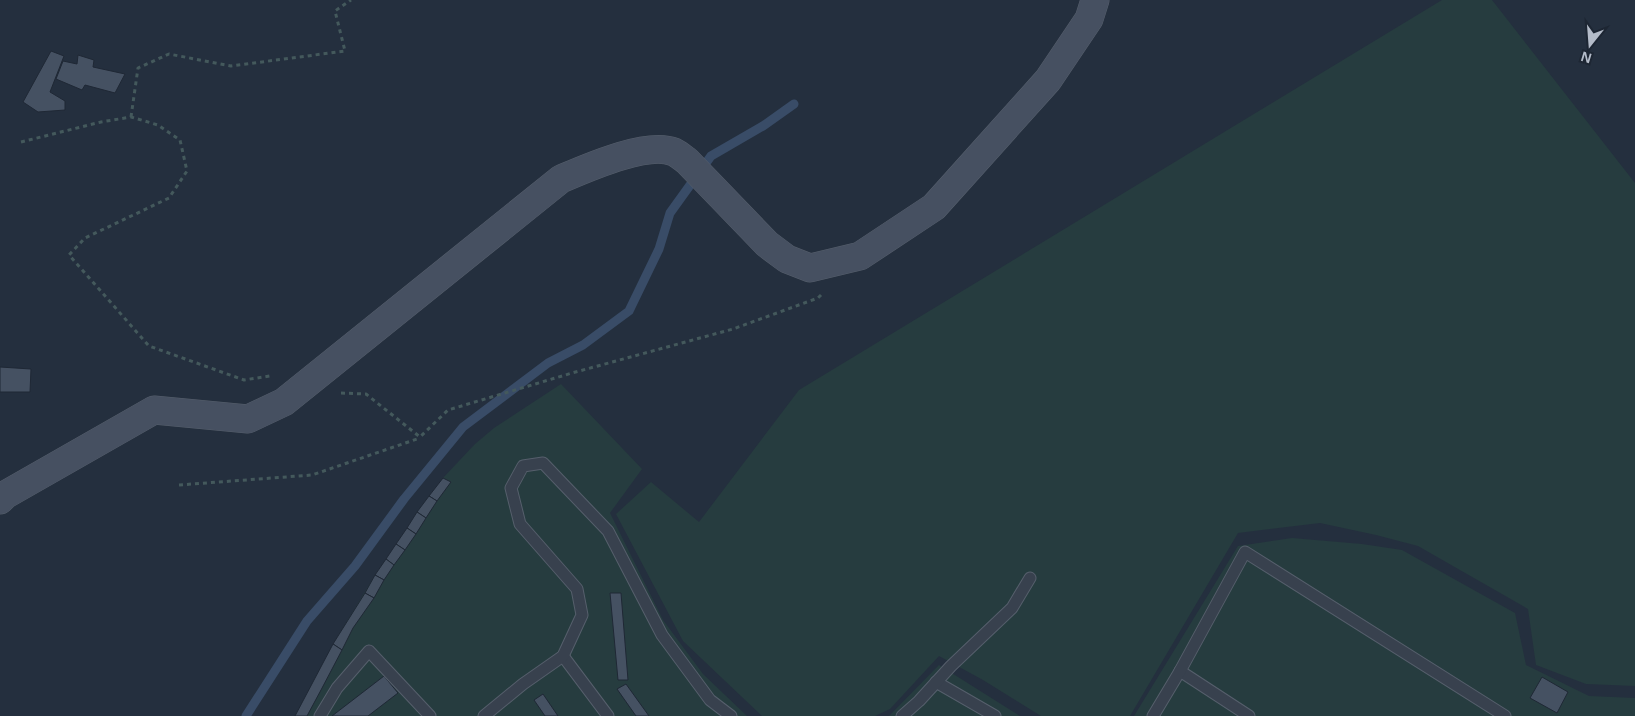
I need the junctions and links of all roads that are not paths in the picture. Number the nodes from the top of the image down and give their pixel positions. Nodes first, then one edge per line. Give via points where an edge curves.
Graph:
1 (1095, 0) edge
2 (0, 500) edge
3 (1030, 578) dead end
4 (563, 656) junction
5 (1180, 671) junction
6 (936, 682) junction
7 (320, 716) edge
8 (430, 716) edge
9 (484, 716) edge
10 (608, 716) edge
11 (732, 716) edge
12 (902, 716) edge
13 (995, 716) edge
14 (1153, 716) edge
15 (1249, 716) edge
16 (1505, 716) edge

1 - 2 main road via 1089,19 1048,80 934,207 860,256 810,268 786,259 767,244 687,161 673,152 658,149 610,158 561,179 284,402 248,418 154,410
3 - 6 lane via 1012,608
4 - 9 lane
4 - 10 lane
4 - 11 lane via 582,615 577,589 520,524 510,488 524,466 543,463 608,531 662,635 710,700
5 - 14 lane
5 - 15 lane
5 - 16 lane via 1245,552
6 - 12 lane
6 - 13 lane
7 - 8 lane via 337,688 369,651

